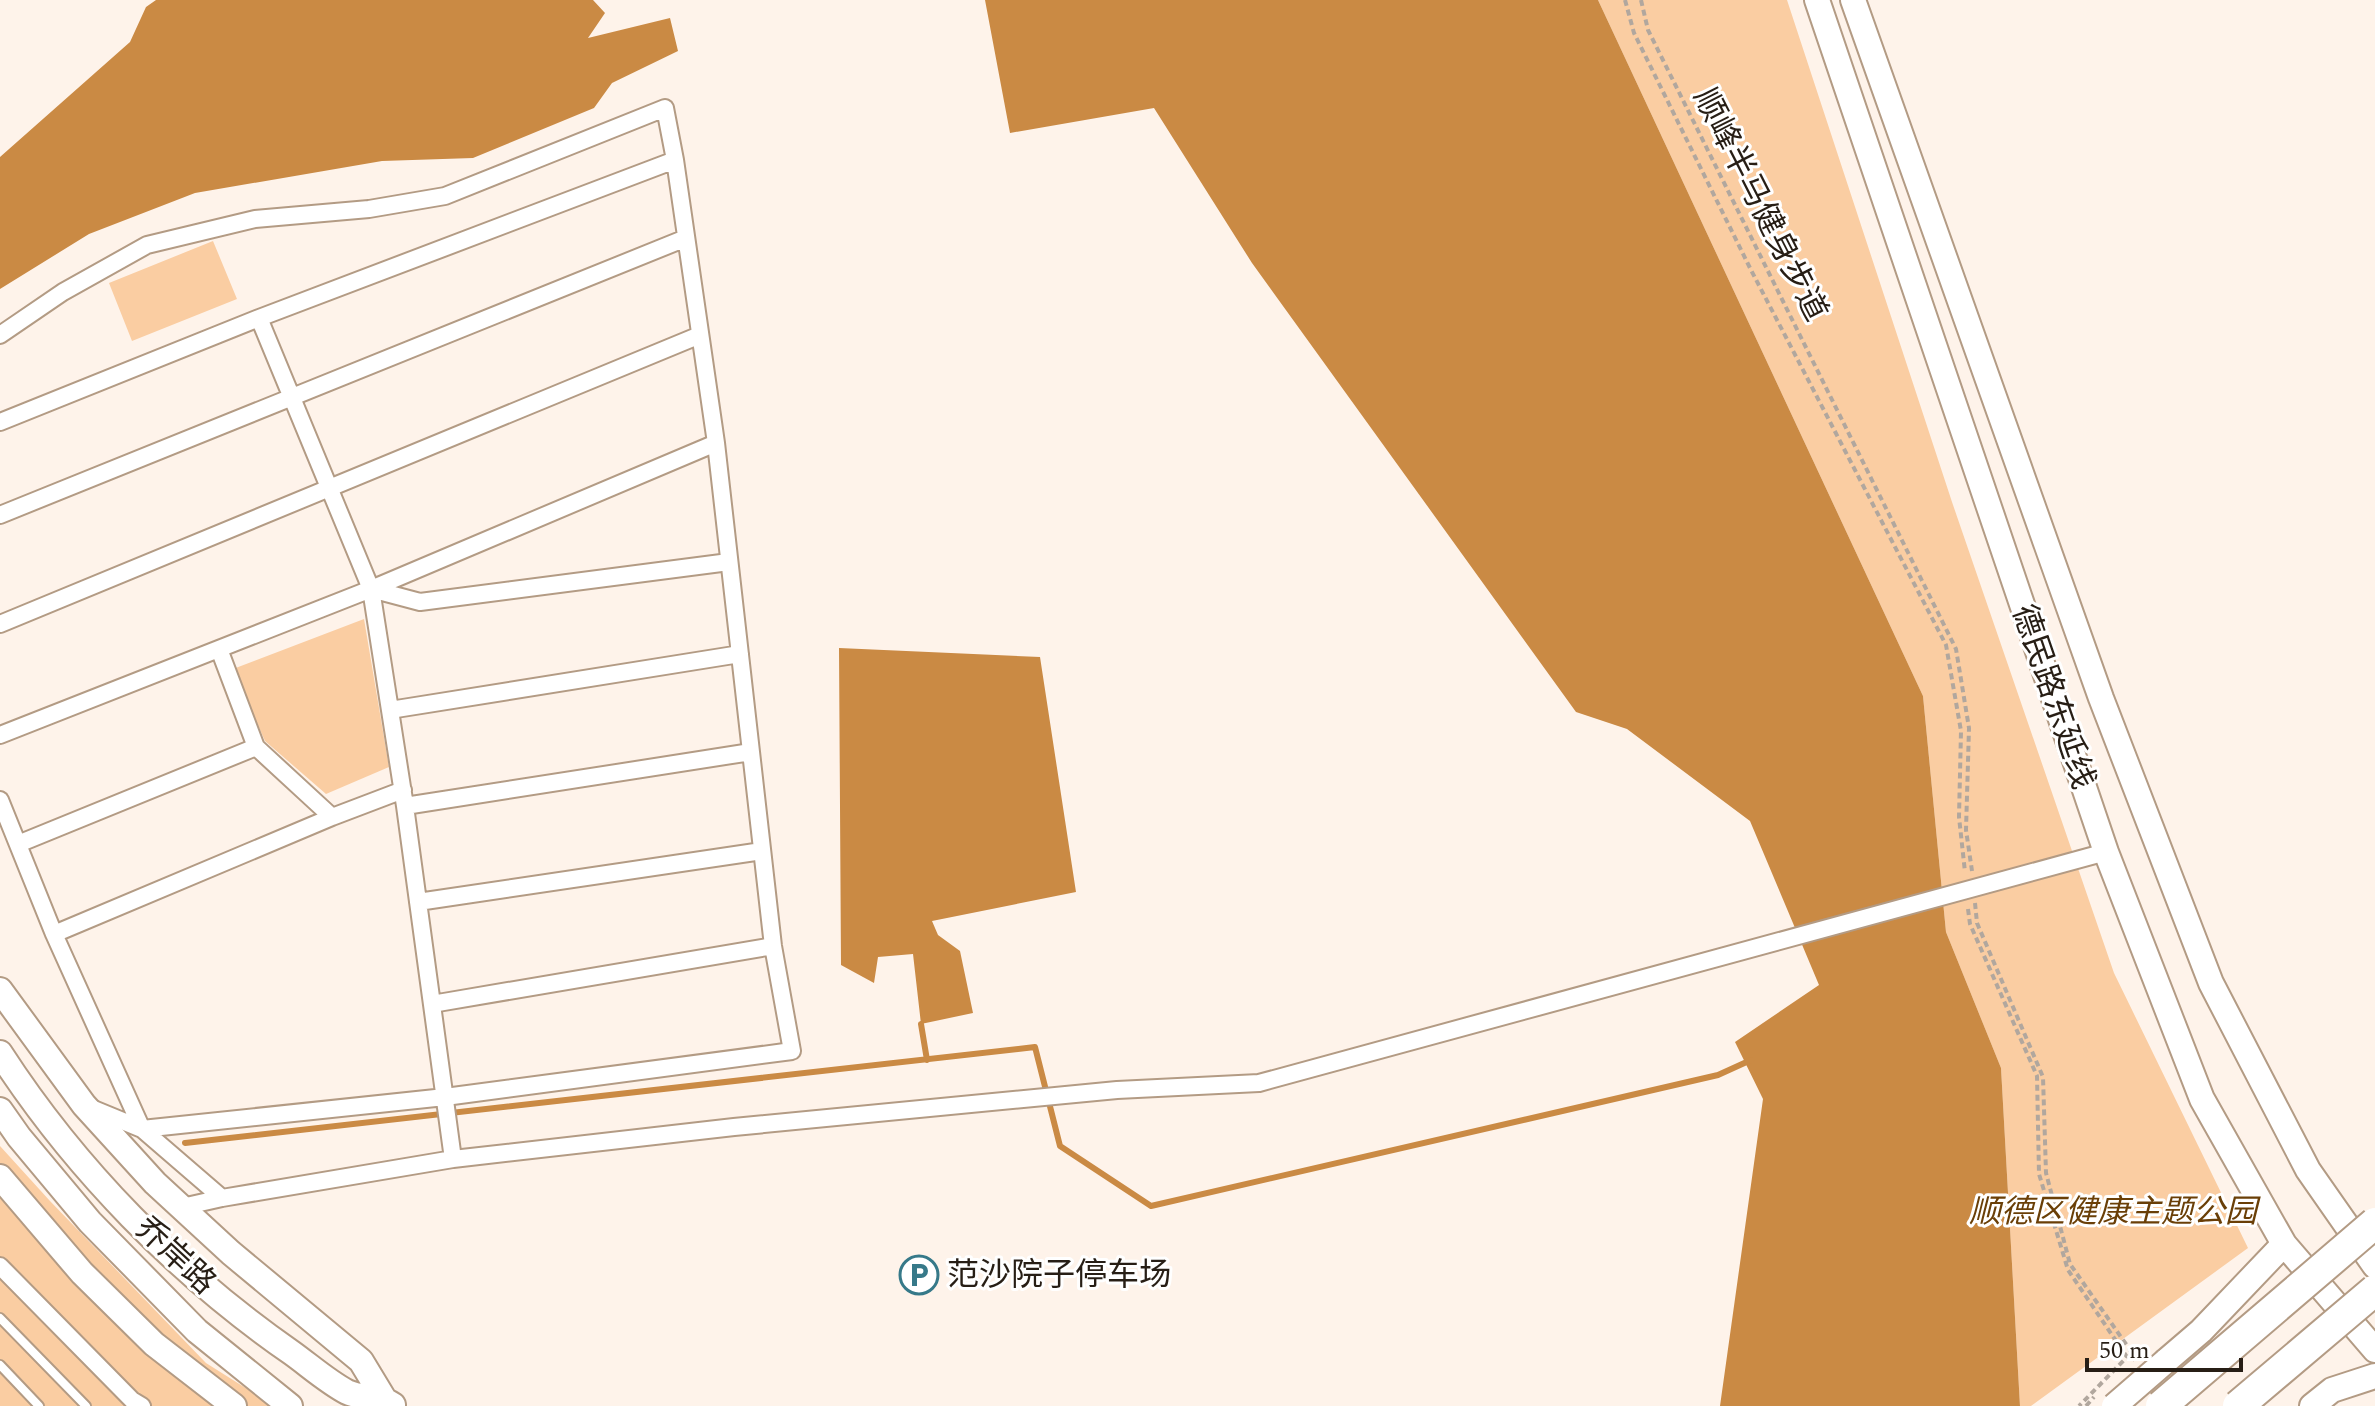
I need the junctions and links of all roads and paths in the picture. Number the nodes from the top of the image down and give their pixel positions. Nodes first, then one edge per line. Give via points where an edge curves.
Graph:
1 (1625, 0) edge
2 (1641, 0) edge
3 (1817, 0) edge
4 (1853, 0) edge
5 (675, 160) junction
6 (686, 238) junction
7 (259, 318) junction
8 (0, 335) edge
9 (700, 335) junction
10 (292, 398) junction
11 (0, 422) edge
12 (716, 443) junction
13 (329, 487) junction
14 (0, 515) edge
15 (729, 562) junction
16 (371, 589) junction
17 (0, 624) edge
18 (219, 649) junction
19 (740, 654) junction
20 (390, 710) junction
21 (0, 735) edge
22 (256, 747) junction
23 (751, 752) junction
24 (404, 798) junction
25 (0, 800) edge
26 (332, 817) junction
27 (18, 844) junction
28 (762, 851) junction
29 (2106, 852) junction
30 (1970, 888) junction
31 (418, 902) junction
32 (54, 934) junction
33 (773, 946) junction
34 (0, 990) edge
35 (432, 1004) junction
36 (0, 1053) edge
37 (445, 1097) junction
38 (84, 1105) junction
39 (0, 1110) edge
40 (142, 1129) junction
41 (453, 1159) junction
42 (0, 1177) edge
43 (222, 1198) junction
44 (182, 1207) junction
45 (2375, 1223) edge
46 (2284, 1244) junction
47 (0, 1266) edge
48 (2375, 1266) edge
49 (2375, 1290) edge
50 (0, 1318) edge
51 (2375, 1350) edge
52 (0, 1365) edge
53 (2375, 1376) edge
54 (389, 1403) edge
55 (39, 1406) edge
56 (86, 1406) edge
57 (142, 1406) edge
58 (234, 1406) edge
59 (290, 1406) edge
60 (2079, 1406) edge
61 (2086, 1406) edge
62 (2114, 1406) edge
63 (2161, 1406) edge
64 (2238, 1406) edge
65 (2312, 1406) edge

1 - 30 path via 1634,33 1751,270 1946,645 1961,731 1959,817
2 - 30 path, 顺峰半马健身步道 via 1648,30 1956,649 1969,728
3 - 29 main road, 德民路东延线
4 - 48 main road, 德民路东延线 via 2101,698 2211,983 2308,1170
5 - 6 street
5 - 7 street
5 - 8 street via 665,108 445,196 255,219 147,245
6 - 9 street
6 - 10 street
7 - 10 street
7 - 11 street
9 - 12 street
9 - 13 street
10 - 13 street
10 - 14 street
12 - 15 street
12 - 16 street
13 - 16 street
13 - 17 street
15 - 16 street via 420,602
15 - 19 street
16 - 18 street
16 - 20 street
18 - 21 street
18 - 22 street
19 - 20 street
19 - 23 street
20 - 24 street
22 - 26 street
22 - 27 street
23 - 24 street
23 - 28 street
24 - 26 street
24 - 31 street
25 - 27 street
26 - 32 street
27 - 32 street
28 - 31 street
28 - 33 street
29 - 30 street
29 - 46 main road, 德民路东延线 via 2202,1099
30 - 41 street via 1259,1083 946,1106
30 - 60 path via 1970,924 2037,1076 2039,1174 2068,1270 2127,1357
30 - 61 path via 1977,923 2043,1077 2046,1173 2070,1264 2135,1357
31 - 35 street
32 - 40 street
33 - 35 street
33 - 37 street via 792,1051
34 - 38 main road
35 - 37 street
36 - 54 main road, 乔岸路 via 105,1189 204,1285 348,1393
37 - 40 street
37 - 41 street
38 - 40 street
38 - 44 main road
39 - 59 main road, 乔岸路 via 90,1222 186,1321
40 - 43 street
41 - 43 street
42 - 58 main road via 82,1273 154,1344
43 - 44 street
44 - 54 main road via 361,1361
45 - 63 highway, bridge
46 - 51 main road, 德民路东延线
46 - 62 main road, bridge via 2201,1331
47 - 57 street
49 - 64 highway, bridge
50 - 56 lane
52 - 55 lane
53 - 65 main road via 2332,1390

